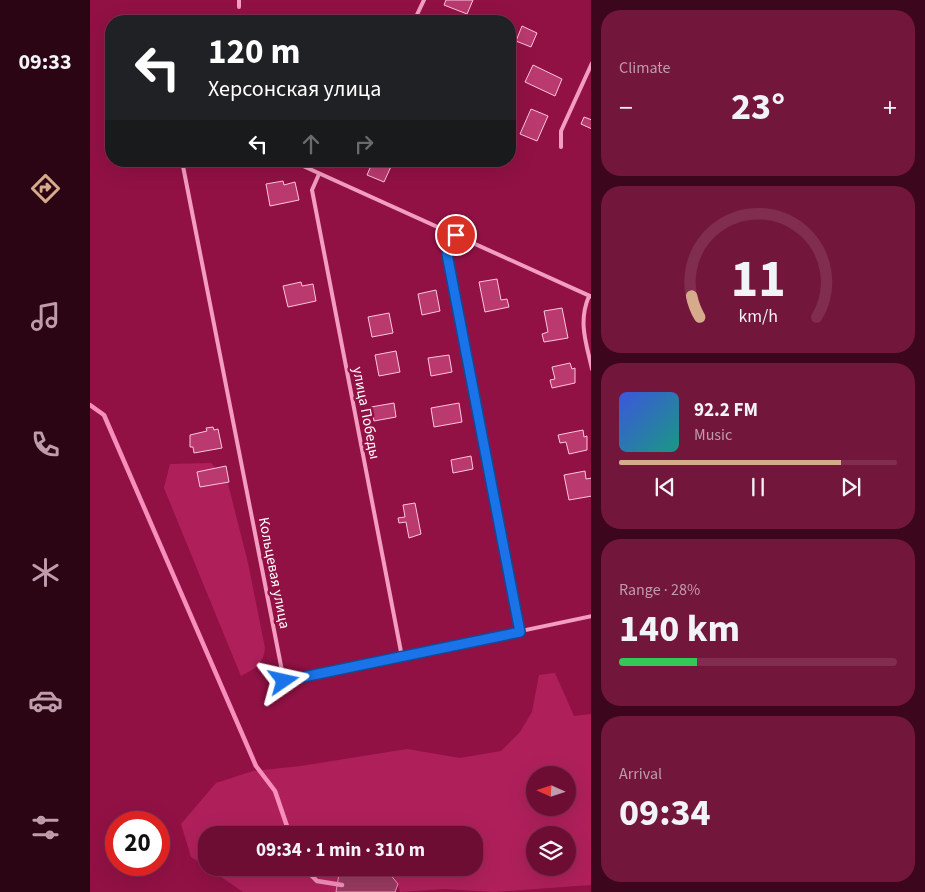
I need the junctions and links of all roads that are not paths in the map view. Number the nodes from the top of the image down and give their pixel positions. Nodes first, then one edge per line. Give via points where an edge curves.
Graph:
1 (239, 0) edge
2 (424, 0) edge
3 (239, 7) dead end
4 (417, 15) edge
5 (591, 63) edge
6 (561, 147) dead end
7 (183, 167) edge
8 (304, 167) edge
9 (319, 174) junction
10 (456, 235) junction
11 (590, 296) edge
12 (591, 369) edge
13 (591, 616) edge
14 (520, 632) junction
15 (402, 657) junction

1 - 3 lane
2 - 4 lane
5 - 6 lane via 561,131
7 - 15 lane, Кольцевая улица via 284,681
8 - 9 lane
9 - 10 lane
9 - 15 lane, улица Победы via 312,190
10 - 11 lane
10 - 14 lane via 447,254
11 - 12 lane via 582,320
13 - 14 lane, Кольцевая улица
14 - 15 lane, Кольцевая улица

